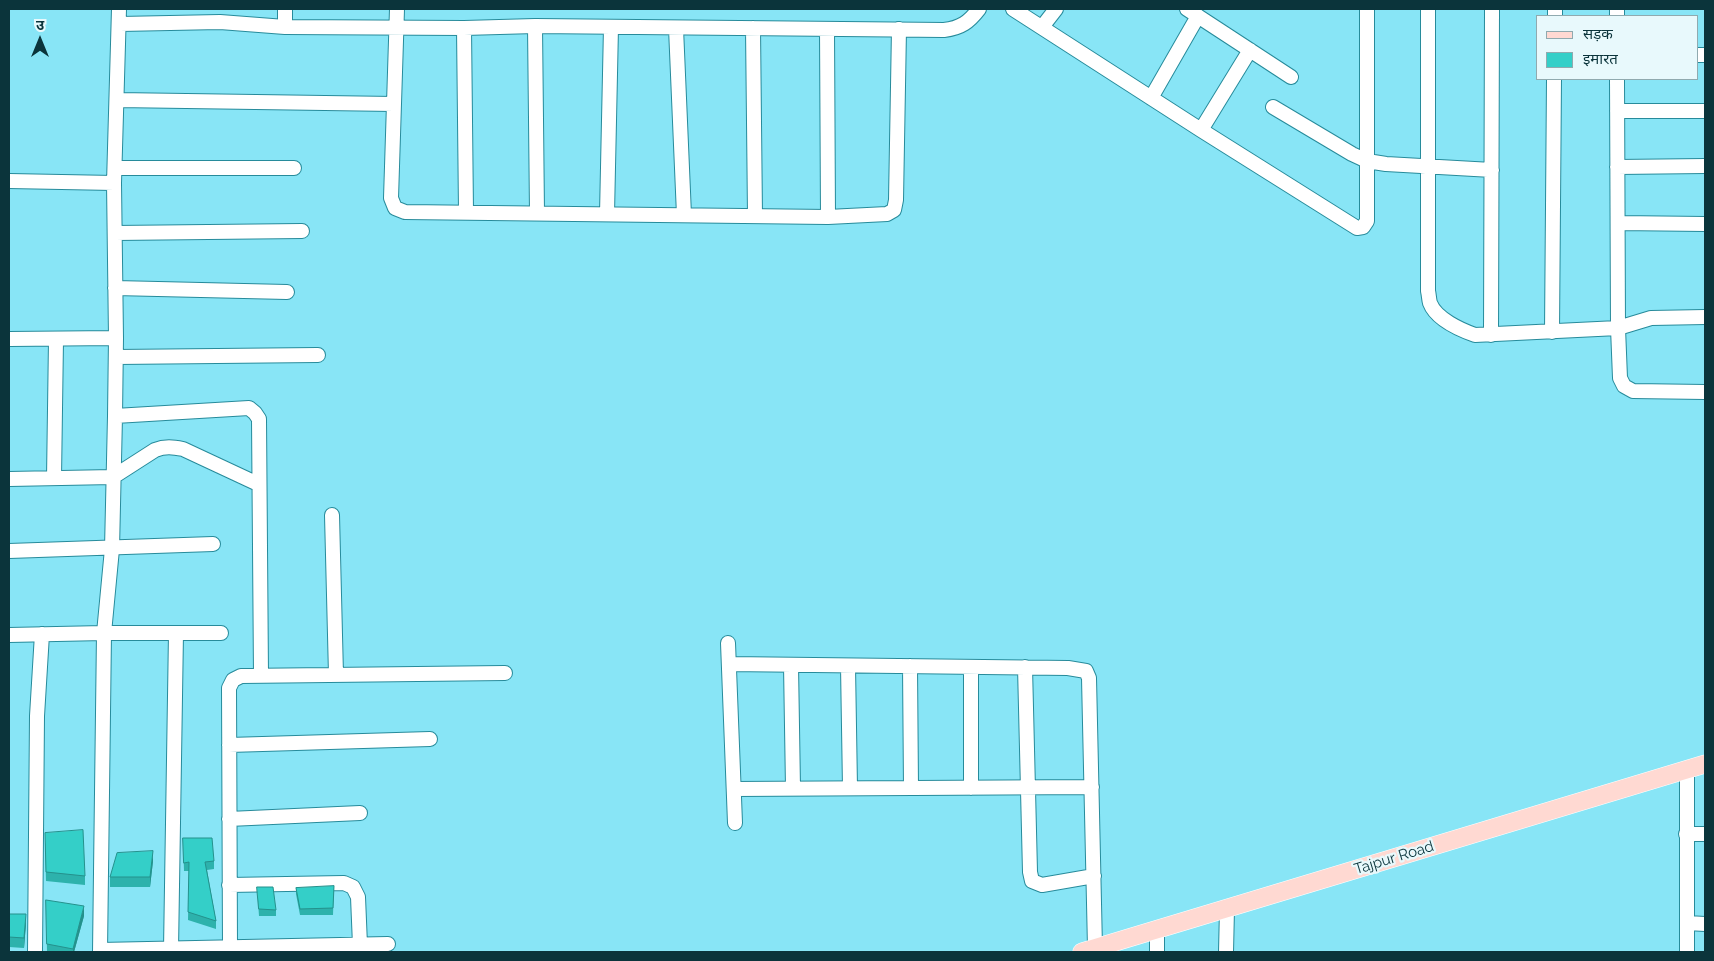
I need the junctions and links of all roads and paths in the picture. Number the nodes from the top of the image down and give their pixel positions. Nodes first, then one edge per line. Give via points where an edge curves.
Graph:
1 (119, 9) edge
2 (285, 9) edge
3 (397, 9) edge
4 (979, 9) edge
5 (1013, 9) edge
6 (1056, 9) edge
7 (1367, 9) edge
8 (1428, 9) edge
9 (1492, 9) edge
10 (1193, 12) edge
11 (220, 15) edge
12 (120, 24) junction
13 (536, 26) junction
14 (285, 27) junction
15 (396, 27) junction
16 (611, 27) junction
17 (464, 28) junction
18 (676, 28) junction
19 (753, 28) junction
20 (1042, 28) junction
21 (828, 29) junction
22 (899, 29) junction
23 (1250, 50) junction
24 (1291, 77) dead end
25 (1554, 80) edge
26 (1617, 80) edge
27 (1151, 98) junction
28 (117, 100) junction
29 (394, 104) junction
30 (1273, 107) dead end
31 (1617, 111) junction
32 (1705, 111) edge
33 (1201, 130) junction
34 (1367, 161) junction
35 (1429, 166) junction
36 (1705, 166) edge
37 (1617, 167) junction
38 (116, 168) junction
39 (294, 168) dead end
40 (1492, 170) junction
41 (9, 181) edge
42 (114, 183) junction
43 (466, 212) junction
44 (536, 213) junction
45 (607, 214) junction
46 (684, 215) junction
47 (755, 216) junction
48 (828, 216) junction
49 (1618, 223) junction
50 (1705, 224) edge
51 (302, 231) dead end
52 (115, 233) junction
53 (115, 288) junction
54 (287, 292) dead end
55 (1705, 317) edge
56 (1618, 328) junction
57 (1552, 332) junction
58 (1491, 335) junction
59 (116, 338) junction
60 (9, 340) edge
61 (56, 340) junction
62 (318, 356) dead end
63 (116, 357) junction
64 (1705, 392) edge
65 (115, 416) junction
66 (113, 477) junction
67 (54, 478) junction
68 (9, 479) edge
69 (258, 484) junction
70 (332, 515) dead end
71 (214, 544) dead end
72 (112, 548) junction
73 (9, 551) edge
74 (104, 632) junction
75 (176, 632) junction
76 (222, 632) dead end
77 (42, 634) junction
78 (9, 635) edge
79 (728, 643) dead end
80 (729, 664) junction
81 (792, 665) junction
82 (848, 666) junction
83 (910, 666) junction
84 (971, 667) junction
85 (1025, 667) junction
86 (506, 673) dead end
87 (336, 675) junction
88 (261, 676) junction
89 (430, 739) dead end
90 (229, 745) junction
91 (1705, 764) edge
92 (1687, 769) junction
93 (1092, 787) junction
94 (793, 788) junction
95 (850, 788) junction
96 (911, 788) junction
97 (971, 788) junction
98 (1028, 788) junction
99 (734, 789) junction
100 (360, 814) dead end
101 (229, 819) junction
102 (735, 823) dead end
103 (1686, 834) junction
104 (1705, 834) edge
105 (1094, 876) junction
106 (229, 885) junction
107 (1227, 909) junction
108 (1687, 923) junction
109 (1705, 924) edge
110 (1157, 930) junction
111 (388, 944) dead end
112 (360, 945) junction
113 (230, 948) junction
114 (171, 949) junction
115 (327, 949) edge
116 (1089, 950) edge
117 (100, 951) edge
118 (35, 952) edge
119 (1157, 952) edge
120 (1226, 952) edge
121 (1687, 952) edge

1 - 12 street
2 - 14 street
3 - 15 street
4 - 22 street via 968,22 952,29
5 - 20 street
6 - 20 street
7 - 34 street
8 - 35 street
9 - 40 street
10 - 23 street
10 - 27 street
11 - 12 street
11 - 14 street
12 - 28 street
13 - 16 street
13 - 17 street
13 - 44 street
14 - 15 street
15 - 17 street
15 - 29 street
16 - 18 street
16 - 45 street
17 - 43 street
18 - 19 street
18 - 46 street
19 - 21 street
19 - 47 street
20 - 27 street
21 - 22 street
21 - 48 street
22 - 48 street via 894,210 887,214
23 - 24 street
23 - 33 street
25 - 57 street
26 - 31 street
27 - 33 street
28 - 29 street
28 - 38 street
29 - 43 street via 391,198 395,208 405,212
30 - 34 street
31 - 32 street
31 - 37 street
33 - 34 street via 1357,228 1367,221
34 - 35 street
35 - 40 street
35 - 58 street via 1430,303 1441,316 1464,331
36 - 37 street
37 - 49 street
38 - 39 street
38 - 42 street
40 - 58 street
41 - 42 street
42 - 52 street
43 - 44 street
44 - 45 street
45 - 46 street
46 - 47 street
47 - 48 street
49 - 50 street
49 - 56 street
51 - 52 street
52 - 53 street
53 - 54 street
53 - 59 street
55 - 56 street via 1651,318
56 - 57 street
56 - 64 street via 1620,378 1624,386 1633,391
57 - 58 street
59 - 61 street
59 - 63 street
60 - 61 street
61 - 67 street
62 - 63 street
63 - 65 street
65 - 66 street
65 - 69 street via 249,408 258,419
66 - 67 street
66 - 69 street via 156,450 172,447 183,449
66 - 72 street
67 - 68 street
69 - 88 street
70 - 87 street
71 - 72 street
72 - 73 street
72 - 74 street
74 - 75 street
74 - 77 street
74 - 117 street
75 - 76 street
75 - 114 street
77 - 78 street
77 - 118 street via 37,716
79 - 80 street
80 - 81 street
80 - 99 street
81 - 82 street
81 - 94 street
82 - 83 street
82 - 95 street
83 - 84 street
83 - 96 street
84 - 85 street
84 - 97 street
85 - 93 street via 1086,671 1089,678
85 - 98 street
86 - 87 street
87 - 88 street
88 - 90 street via 241,676 233,680 229,688
89 - 90 street
90 - 101 street
91 - 92 main road, Tajpur Road
92 - 103 street
92 - 107 main road, Tajpur Road
93 - 98 street
93 - 105 street
94 - 95 street
94 - 99 street
95 - 96 street
96 - 97 street
97 - 98 street
98 - 105 street via 1032,881 1042,885
99 - 102 street
100 - 101 street
101 - 106 street
103 - 104 street
103 - 108 street
105 - 116 street
106 - 112 street via 344,883 353,887 358,897
106 - 113 street
107 - 110 main road, Tajpur Road
107 - 120 street
108 - 109 street
108 - 121 street
110 - 116 main road, Tajpur Road
110 - 119 street
111 - 112 street
112 - 115 street
113 - 114 street
113 - 115 street
114 - 117 street

